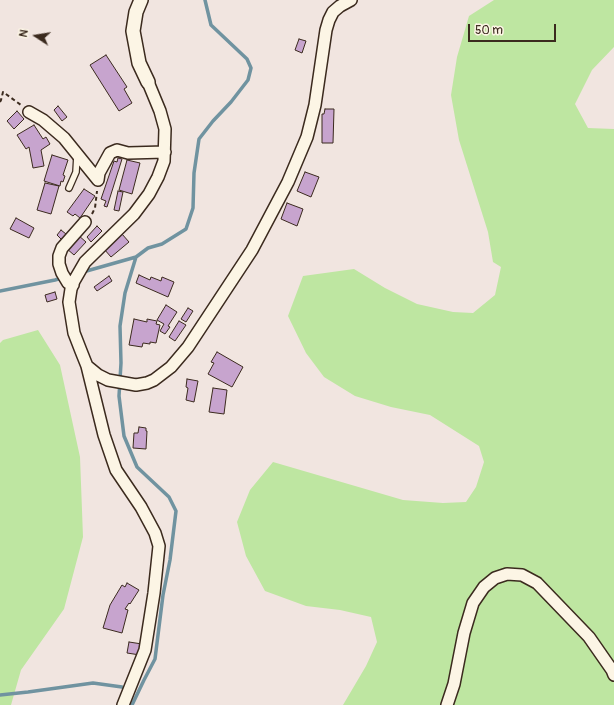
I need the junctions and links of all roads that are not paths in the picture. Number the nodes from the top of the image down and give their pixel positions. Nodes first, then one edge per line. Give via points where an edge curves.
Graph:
1 (141, 0) edge
2 (352, 0) edge
3 (148, 82) joint
4 (29, 112) road end
5 (165, 152) junction
6 (77, 154) junction
7 (69, 188) dead end
8 (85, 222) road end
9 (68, 280) junction
10 (87, 366) junction
11 (614, 675) edge
12 (124, 701) edge
13 (447, 705) edge

1 - 3 street via 136,12 134,31 139,63
2 - 10 street via 340,6 329,20 307,137 288,182 252,250 188,347 171,368 148,383 136,385 108,380
3 - 5 street via 165,129
4 - 6 street via 64,138
5 - 6 street via 128,153 117,150 110,153 98,180
5 - 9 street via 158,177 134,214
6 - 7 lane via 76,172
8 - 9 street via 62,248 59,256 59,264
9 - 10 street via 74,333
10 - 12 street via 104,435 116,470 141,506 159,546 145,650
11 - 13 street via 589,637 537,583 522,575 507,574 495,578 484,587 473,603

